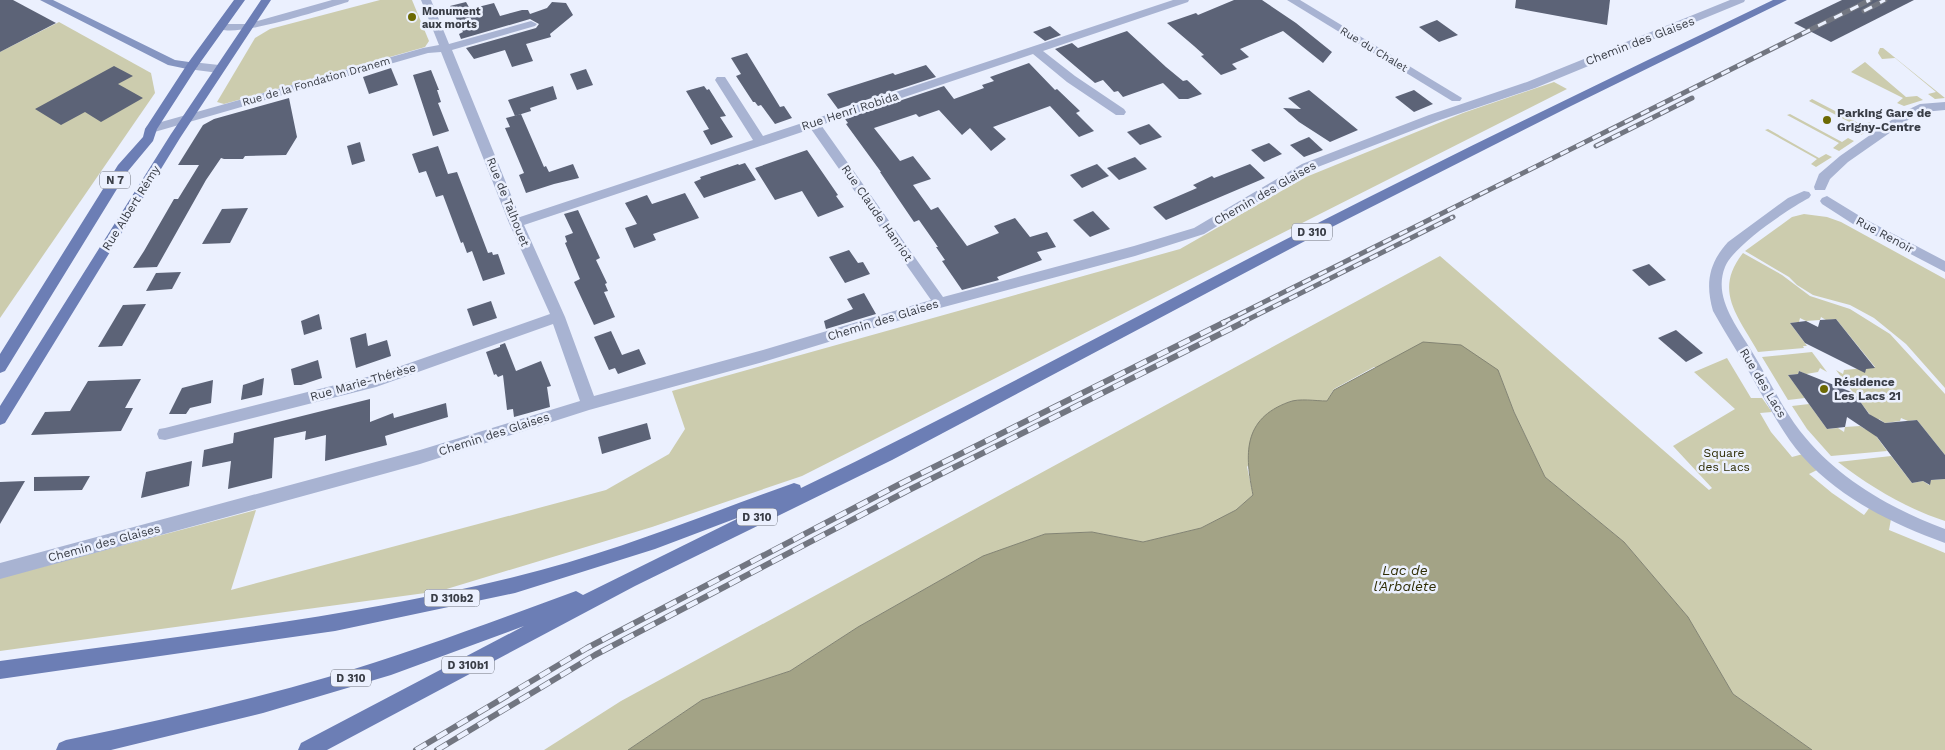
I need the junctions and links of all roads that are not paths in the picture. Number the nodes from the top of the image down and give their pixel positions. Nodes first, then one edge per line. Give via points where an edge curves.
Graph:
1 (45, 0) edge
2 (240, 0) edge
3 (266, 0) edge
4 (344, 0) edge
5 (426, 0) edge
6 (1184, 0) edge
7 (1292, 0) edge
8 (1740, 0) edge
9 (1782, 0) edge
10 (531, 24) dead end
11 (246, 27) junction
12 (222, 28) junction
13 (446, 48) junction
14 (1034, 49) junction
15 (192, 66) junction
16 (219, 69) junction
17 (721, 80) dead end
18 (1456, 98) dead end
19 (1945, 106) edge
20 (1120, 112) dead end
21 (187, 119) junction
22 (813, 124) junction
23 (151, 129) junction
24 (760, 141) junction
25 (1820, 187) junction
26 (1804, 195) junction
27 (1827, 201) junction
28 (516, 224) junction
29 (1945, 267) edge
30 (940, 303) junction
31 (558, 317) junction
32 (0, 367) edge
33 (589, 404) junction
34 (0, 419) edge
35 (165, 434) dead end
36 (886, 455) junction
37 (1945, 536) edge
38 (0, 571) edge
39 (629, 580) junction
40 (0, 670) edge
41 (66, 750) edge
42 (308, 750) edge

1 - 15 street via 163,59
2 - 12 main road, Rue Albert Rémy / N 7
3 - 11 main road, Rue Albert Rémy / N 7
4 - 11 street
5 - 13 street, Rue de Talhouet
6 - 14 street, Rue Henri Robida
7 - 18 street, Rue du Chalet
8 - 30 street, Chemin des Glaises via 1531,84 1306,167 1200,231
9 - 36 main road, D 310 via 1486,143
10 - 13 street, Rue de la Fondation Dranem
11 - 12 street
11 - 16 main road, Rue Albert Rémy / N 7
12 - 15 main road, Rue Albert Rémy / N 7
13 - 21 street, Rue de la Fondation Dranem via 427,50
13 - 28 street, Rue de Talhouet
14 - 20 street via 1071,80
14 - 22 street, Rue Henri Robida
15 - 16 street
15 - 23 main road, Rue Albert Rémy / N 7
16 - 21 main road, Rue Albert Rémy / N 7
17 - 24 street
19 - 25 street via 1920,108 1910,113 1844,159 1824,177
21 - 23 street, Rue de la Fondation Dranem
21 - 34 main road, Rue Albert Rémy / N 7
22 - 24 street, Rue Henri Robida
22 - 30 street, Rue Claude Hanriot
23 - 32 main road, Rue Albert Rémy / N 7 via 149,138 123,168
24 - 28 street, Rue Henri Robida
25 - 26 street, Rue des Lacs via 1804,186 1801,190
25 - 27 street via 1830,197
26 - 27 street via 1816,201
26 - 37 street, Rue des Lacs via 1724,254 1717,264 1714,279 1714,295 1720,311 1794,436 1815,458 1876,505
27 - 29 street, Rue Renoir
28 - 31 street, Rue de Talhouet
30 - 33 street, Chemin des Glaises
31 - 33 street, Rue de Talhouet
31 - 35 street, Rue Marie-Thérèse via 376,380
33 - 38 street, Chemin des Glaises via 420,457
36 - 39 main road, D 310
36 - 40 main road, D 310b2 via 655,542 515,585 335,622
39 - 41 main road, D 310 via 329,685 167,729
39 - 42 main road, D 310b1

